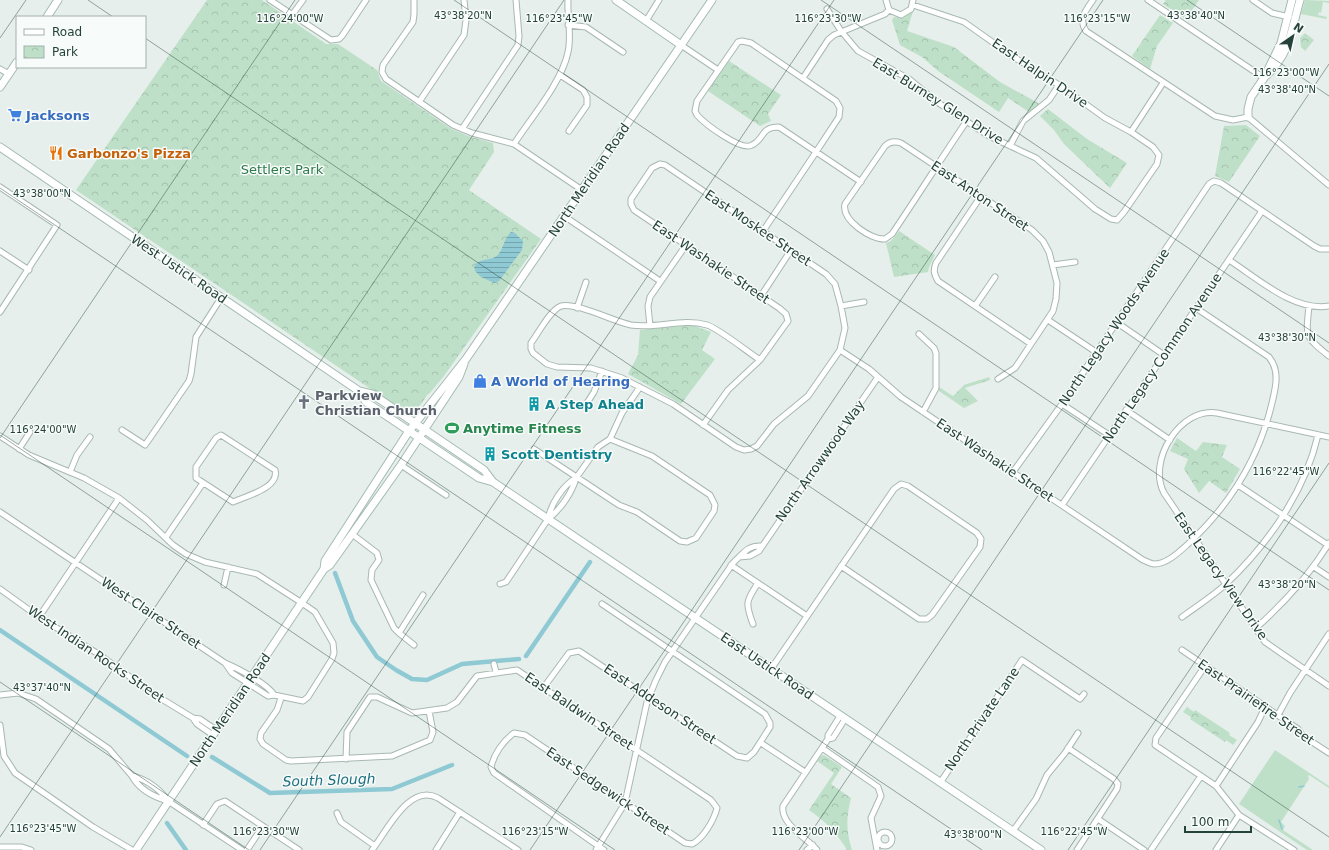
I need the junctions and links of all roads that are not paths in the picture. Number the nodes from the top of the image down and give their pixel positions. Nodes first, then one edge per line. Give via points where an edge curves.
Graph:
1 (58, 0) edge
2 (270, 0) edge
3 (303, 0) edge
4 (366, 0) edge
5 (414, 0) edge
6 (464, 0) edge
7 (516, 0) edge
8 (568, 0) edge
9 (616, 0) edge
10 (659, 0) edge
11 (712, 0) edge
12 (886, 0) edge
13 (1093, 0) edge
14 (1148, 0) edge
15 (1253, 0) edge
16 (1292, 0) edge
17 (1300, 0) edge
18 (913, 3) edge
19 (827, 9) dead end
20 (889, 10) junction
21 (292, 15) junction
22 (48, 16) edge
23 (1291, 18) junction
24 (646, 20) junction
25 (568, 25) junction
26 (841, 31) junction
27 (681, 45) junction
28 (623, 52) dead end
29 (16, 63) edge
30 (0, 69) edge
31 (718, 70) junction
32 (8, 74) junction
33 (560, 75) junction
34 (803, 78) junction
35 (1264, 78) junction
36 (1163, 83) junction
37 (1059, 85) junction
38 (0, 87) edge
39 (419, 102) junction
40 (1248, 117) junction
41 (966, 122) junction
42 (462, 129) junction
43 (569, 131) dead end
44 (1131, 132) junction
45 (514, 144) junction
46 (1010, 146) junction
47 (0, 147) edge
48 (816, 152) junction
49 (660, 164) joint
50 (936, 167) junction
51 (861, 182) junction
52 (1329, 185) edge
53 (0, 187) edge
54 (582, 190) junction
55 (981, 196) junction
56 (1262, 211) junction
57 (564, 216) junction
58 (1117, 220) joint
59 (763, 231) junction
60 (686, 245) junction
61 (1329, 249) edge
62 (791, 250) junction
63 (0, 251) edge
64 (1229, 260) junction
65 (1075, 262) dead end
66 (1053, 265) junction
67 (29, 270) junction
68 (995, 277) dead end
69 (586, 282) dead end
70 (660, 282) junction
71 (761, 296) junction
72 (222, 298) junction
73 (864, 302) dead end
74 (841, 306) junction
75 (975, 306) junction
76 (1309, 306) junction
77 (1329, 306) edge
78 (577, 308) junction
79 (1196, 308) junction
80 (0, 312) edge
81 (1048, 320) junction
82 (1116, 322) junction
83 (650, 326) junction
84 (919, 334) dead end
85 (1031, 344) junction
86 (840, 350) junction
87 (1096, 352) junction
88 (1164, 355) junction
89 (1329, 356) edge
90 (466, 359) junction
91 (760, 360) junction
92 (602, 371) junction
93 (878, 377) junction
94 (998, 379) dead end
95 (640, 387) junction
96 (359, 391) junction
97 (1062, 404) junction
98 (585, 406) dead end
99 (1126, 410) junction
100 (923, 412) junction
101 (415, 424) junction
102 (1266, 424) junction
103 (703, 425) junction
104 (424, 429) junction
105 (122, 430) dead end
106 (409, 431) junction
107 (30, 432) dead end
108 (1109, 435) junction
109 (1318, 435) junction
110 (0, 436) edge
111 (90, 437) dead end
112 (1329, 437) edge
113 (419, 438) junction
114 (610, 438) junction
115 (1170, 440) junction
116 (19, 449) junction
117 (534, 449) dead end
118 (401, 465) junction
119 (70, 472) junction
120 (1013, 472) junction
121 (576, 478) junction
122 (493, 482) junction
123 (203, 483) junction
124 (1238, 485) junction
125 (446, 495) dead end
126 (119, 498) junction
127 (1062, 505) junction
128 (0, 512) edge
129 (1283, 515) junction
130 (548, 519) junction
131 (352, 534) junction
132 (166, 537) junction
133 (1194, 538) junction
134 (1329, 544) edge
135 (339, 546) junction
136 (76, 563) junction
137 (732, 565) junction
138 (841, 566) junction
139 (228, 567) junction
140 (1314, 567) junction
141 (1329, 577) edge
142 (758, 582) junction
143 (500, 584) dead end
144 (224, 585) dead end
145 (1225, 585) junction
146 (0, 589) edge
147 (423, 595) dead end
148 (302, 603) junction
149 (602, 604) dead end
150 (807, 616) junction
151 (39, 617) junction
152 (1182, 617) dead end
153 (695, 618) junction
154 (753, 624) dead end
155 (1256, 628) junction
156 (399, 634) junction
157 (1329, 634) edge
158 (414, 645) dead end
159 (1182, 650) dead end
160 (672, 652) junction
161 (494, 664) dead end
162 (1205, 666) junction
163 (771, 669) junction
164 (1305, 670) junction
165 (496, 672) junction
166 (250, 680) junction
167 (1329, 686) edge
168 (544, 687) junction
169 (1084, 694) dead end
170 (0, 695) edge
171 (649, 697) junction
172 (281, 698) junction
173 (1266, 707) junction
174 (429, 711) junction
175 (1278, 715) junction
176 (843, 717) junction
177 (0, 725) edge
178 (214, 732) junction
179 (1078, 733) dead end
180 (761, 742) junction
181 (1, 743) edge
182 (822, 748) junction
183 (1068, 748) junction
184 (636, 749) junction
185 (1329, 753) edge
186 (346, 759) junction
187 (805, 772) junction
188 (1201, 776) junction
189 (940, 783) junction
190 (1216, 786) junction
191 (168, 801) junction
192 (625, 802) junction
193 (460, 812) junction
194 (336, 813) dead end
195 (1239, 815) junction
196 (1098, 819) junction
197 (203, 824) junction
198 (263, 826) junction
199 (1013, 831) junction
200 (697, 842) joint
201 (812, 845) junction
202 (0, 847) edge
203 (373, 848) edge
204 (597, 848) edge
205 (31, 850) edge
206 (132, 850) edge
207 (136, 850) edge
208 (242, 850) edge
209 (247, 850) edge
210 (299, 850) edge
211 (436, 850) edge
212 (518, 850) edge
213 (604, 850) edge
214 (807, 850) edge
215 (817, 850) edge
216 (877, 850) edge
217 (1041, 850) edge
218 (1076, 850) edge
219 (1144, 850) edge
220 (1151, 850) edge
221 (1216, 850) edge
222 (1294, 850) edge

1 - 22 main road
2 - 21 street
3 - 21 street
4 - 21 street via 342,36 335,40 328,39
5 - 39 street via 412,22 383,65 382,72 386,79
6 - 39 street via 464,35
7 - 42 street via 518,45
8 - 25 street
9 - 24 main road
10 - 24 street
11 - 27 main road, North Meridian Road
12 - 20 street
13 - 36 street via 1082,19 1086,31
14 - 35 street
15 - 23 street via 1272,13
16 - 23 main road
17 - 23 main road
18 - 20 street via 905,14 896,14
18 - 37 street, East Halpin Drive via 964,22
19 - 26 street, East Burney Glen Drive
20 - 26 street via 885,14
23 - 35 main road via 1289,43 1282,60
24 - 27 main road
25 - 28 street via 586,27
25 - 33 street via 569,51
26 - 34 street via 828,40
26 - 41 street, East Burney Glen Drive via 858,51 909,79
27 - 31 street
27 - 54 main road, North Meridian Road
29 - 32 main road
30 - 32 street
31 - 34 street via 735,45 742,41 751,43
31 - 48 street via 697,101 695,111 700,119 740,146 753,145 765,130 779,127
32 - 38 main road
33 - 43 street via 583,90 587,97 587,105
33 - 45 street
34 - 48 street via 836,101 840,108 838,117
35 - 40 main road via 1251,97
36 - 40 street via 1214,116 1233,120
36 - 44 street
37 - 44 street, East Halpin Drive via 1105,118
37 - 46 street via 1044,105 1023,121
39 - 42 street
40 - 52 street
41 - 46 street, East Burney Glen Drive
41 - 50 street
42 - 45 street
44 - 58 street, East Halpin Drive via 1154,147 1159,155 1157,164
45 - 54 street
46 - 58 street, East Burney Glen Drive via 1036,158 1095,209
47 - 72 main road, West Ustick Road
48 - 51 street
48 - 59 street
49 - 59 street, East Moskee Street
49 - 60 street, East Washakie Street via 652,168 631,199 631,204 634,210
50 - 51 street, East Anton Street via 901,143 892,142 885,146
50 - 51 street via 892,234 885,239 874,237 848,220 845,213 845,204
50 - 55 street, East Anton Street
53 - 67 street via 57,225
54 - 57 main road, North Meridian Road
55 - 66 street, East Anton Street via 1032,230 1043,241
55 - 75 street via 936,263 934,271 938,281
56 - 61 street via 1314,246
56 - 64 street, North Legacy Common Avenue
56 - 82 street, North Legacy Woods Avenue via 1222,183 1214,181 1209,184
57 - 70 street
57 - 90 main road, North Meridian Road
59 - 62 street, East Moskee Street
60 - 70 street
60 - 71 street, East Washakie Street
62 - 71 street
62 - 74 street, East Moskee Street via 826,274 835,284
63 - 67 street
64 - 76 street via 1284,296
64 - 79 street, North Legacy Common Avenue
65 - 66 street
66 - 81 street, East Anton Street via 1057,283 1056,299
67 - 80 street
68 - 75 street
69 - 78 street
70 - 83 street via 650,297
71 - 91 street, East Washakie Street via 786,314 788,321
72 - 96 main road, West Ustick Road
72 - 105 street via 196,337 189,381 145,445
73 - 74 street
74 - 86 street, East Moskee Street via 845,328
75 - 85 street
76 - 77 street
76 - 89 street via 1306,331 1312,342
78 - 83 street via 631,325
78 - 92 street via 563,306 555,309 531,343 531,349 547,364
79 - 88 street, North Legacy Common Avenue
79 - 102 street via 1264,352 1273,362 1277,380
81 - 85 street, East Anton Street
81 - 87 street
82 - 87 street, North Legacy Woods Avenue
82 - 88 street
83 - 91 street via 684,322 708,325
84 - 100 street via 936,353 936,388
85 - 94 street, East Anton Street via 1015,368
86 - 93 street, East Washakie Street
86 - 103 street via 808,396 774,424 757,446 744,450 736,448
87 - 97 street, North Legacy Woods Avenue
88 - 99 street, North Legacy Common Avenue
90 - 101 main road, North Meridian Road
90 - 104 main road, North Meridian Road via 459,377
91 - 103 street via 728,390
92 - 95 street
92 - 98 street
93 - 100 street, East Washakie Street
93 - 137 street, North Arrowwood Way via 762,546 746,550
95 - 103 street via 673,404
95 - 114 street via 622,413
96 - 101 main road, West Ustick Road via 372,394
96 - 106 main road, West Ustick Road via 366,402
97 - 108 street
97 - 120 street, North Legacy Woods Avenue
99 - 108 street, North Legacy Common Avenue
99 - 115 street
100 - 120 street, East Washakie Street
101 - 104 main road, East Ustick Road
101 - 106 main road, North Meridian Road
102 - 109 street, East Legacy View Drive
102 - 115 street, East Legacy View Drive via 1217,412 1204,412 1186,422
102 - 124 street via 1258,447
104 - 113 main road, North Meridian Road
104 - 122 main road, East Ustick Road via 484,470
106 - 113 main road, West Ustick Road
106 - 135 main road, North Meridian Road
107 - 116 street
108 - 127 street, North Legacy Common Avenue
109 - 112 street, East Legacy View Drive
109 - 129 street via 1315,451
110 - 116 street
111 - 119 street via 77,455
113 - 118 main road, North Meridian Road
113 - 122 main road, East Ustick Road via 479,478
114 - 121 street via 598,447
114 - 121 street via 652,456 710,495 714,510 696,538 687,542 680,541 637,512 618,505
115 - 133 street, East Legacy View Drive via 1159,467 1159,480 1164,493
116 - 119 street
117 - 121 street
118 - 125 street
118 - 131 main road, North Meridian Road
119 - 126 street
120 - 127 street, East Washakie Street
121 - 130 street via 574,486
122 - 130 main road, East Ustick Road
123 - 123 street via 196,478 196,467 216,438 221,435 275,470 276,477 271,484 233,502
123 - 132 street
124 - 129 street
124 - 133 street via 1218,513
126 - 132 street
126 - 136 street
127 - 133 street, East Washakie Street via 1143,560 1154,564 1166,561
128 - 136 street, West Claire Street
129 - 134 street
129 - 145 street via 1261,546
130 - 143 street via 506,582
130 - 153 main road, East Ustick Road
131 - 135 main road, North Meridian Road
131 - 156 street via 374,549 378,556 378,562 371,574 382,604
132 - 139 street via 190,556
133 - 145 street, East Legacy View Drive
134 - 140 street
135 - 148 main road, North Meridian Road via 330,565 324,569
136 - 151 street
136 - 166 street, West Claire Street via 225,663 236,667
137 - 142 street
137 - 153 street, North Arrowwood Way
138 - 138 street via 900,484 914,490 977,533 981,539 980,547 932,615 924,619 919,619
138 - 150 street
139 - 144 street
139 - 148 street via 257,574
140 - 141 street
140 - 155 street via 1278,608
142 - 150 street
142 - 154 street via 747,600
145 - 152 street
145 - 155 street, East Legacy View Drive
146 - 151 street, West Indian Rocks Street
147 - 156 street
148 - 166 main road, North Meridian Road
148 - 172 street, West Claire Street via 315,612 334,647 332,659 303,701
149 - 160 street
150 - 163 street
151 - 178 street, West Indian Rocks Street via 100,655 152,693 193,718 200,719
153 - 160 street, North Arrowwood Way
153 - 163 main road, East Ustick Road
155 - 164 street, East Legacy View Drive via 1265,642
156 - 158 street
157 - 164 street
159 - 162 street, East Prairiefire Street
160 - 171 street, North Arrowwood Way via 660,671
160 - 180 street via 765,714 770,723 769,731
161 - 165 street
162 - 173 street, East Prairiefire Street
162 - 188 street via 1155,743
163 - 176 main road, East Ustick Road
164 - 167 street, East Legacy View Drive
164 - 175 street
165 - 168 street, East Baldwin Street via 517,670
165 - 174 street, East Baldwin Street via 477,676 452,706
166 - 172 street, West Claire Street
166 - 178 main road, North Meridian Road
168 - 171 street, East Addeson Street via 568,653 573,651 583,653
168 - 184 street, East Baldwin Street
169 - 189 street, North Private Lane via 1080,699 1022,660
170 - 191 street via 18,693 36,699 110,749 132,776 162,792
171 - 180 street, East Addeson Street via 737,756 746,758
171 - 184 street, North Arrowwood Way
172 - 186 street via 277,710 261,733 260,739 263,744 291,761
173 - 175 street, East Prairiefire Street
173 - 190 street
174 - 186 street via 433,732 428,742 392,756
174 - 186 street, East Baldwin Street via 412,713 373,696 367,700 347,732
175 - 185 street, East Prairiefire Street
176 - 182 street via 828,735
176 - 189 main road, East Ustick Road
177 - 181 street
178 - 191 main road, North Meridian Road
179 - 183 street
180 - 187 street
181 - 206 street via 6,762 14,773 93,827
182 - 187 street
182 - 216 street via 875,784 879,790 881,796 871,818
183 - 196 street via 1118,784
183 - 199 street via 1047,775 1036,799
184 - 192 street, North Arrowwood Way
184 - 200 street, East Baldwin Street via 717,808 716,814
187 - 201 street via 782,810 787,821
188 - 190 street
188 - 220 street
189 - 199 main road, East Ustick Road
190 - 195 street
191 - 197 street
191 - 207 main road, North Meridian Road
192 - 200 street, East Sedgewick Street via 685,843
192 - 204 street, North Arrowwood Way
192 - 204 street, East Sedgewick Street via 520,734 507,738 493,759 491,767 494,773
193 - 203 street via 438,798 425,795 403,806
193 - 211 street
193 - 212 street
194 - 203 street via 341,822
195 - 221 street
195 - 222 street
196 - 218 street
196 - 219 street
197 - 198 street via 222,800
197 - 208 street
198 - 209 street
198 - 210 street
199 - 217 main road, East Ustick Road
201 - 214 street
201 - 215 street
202 - 205 street via 22,846
204 - 213 street

